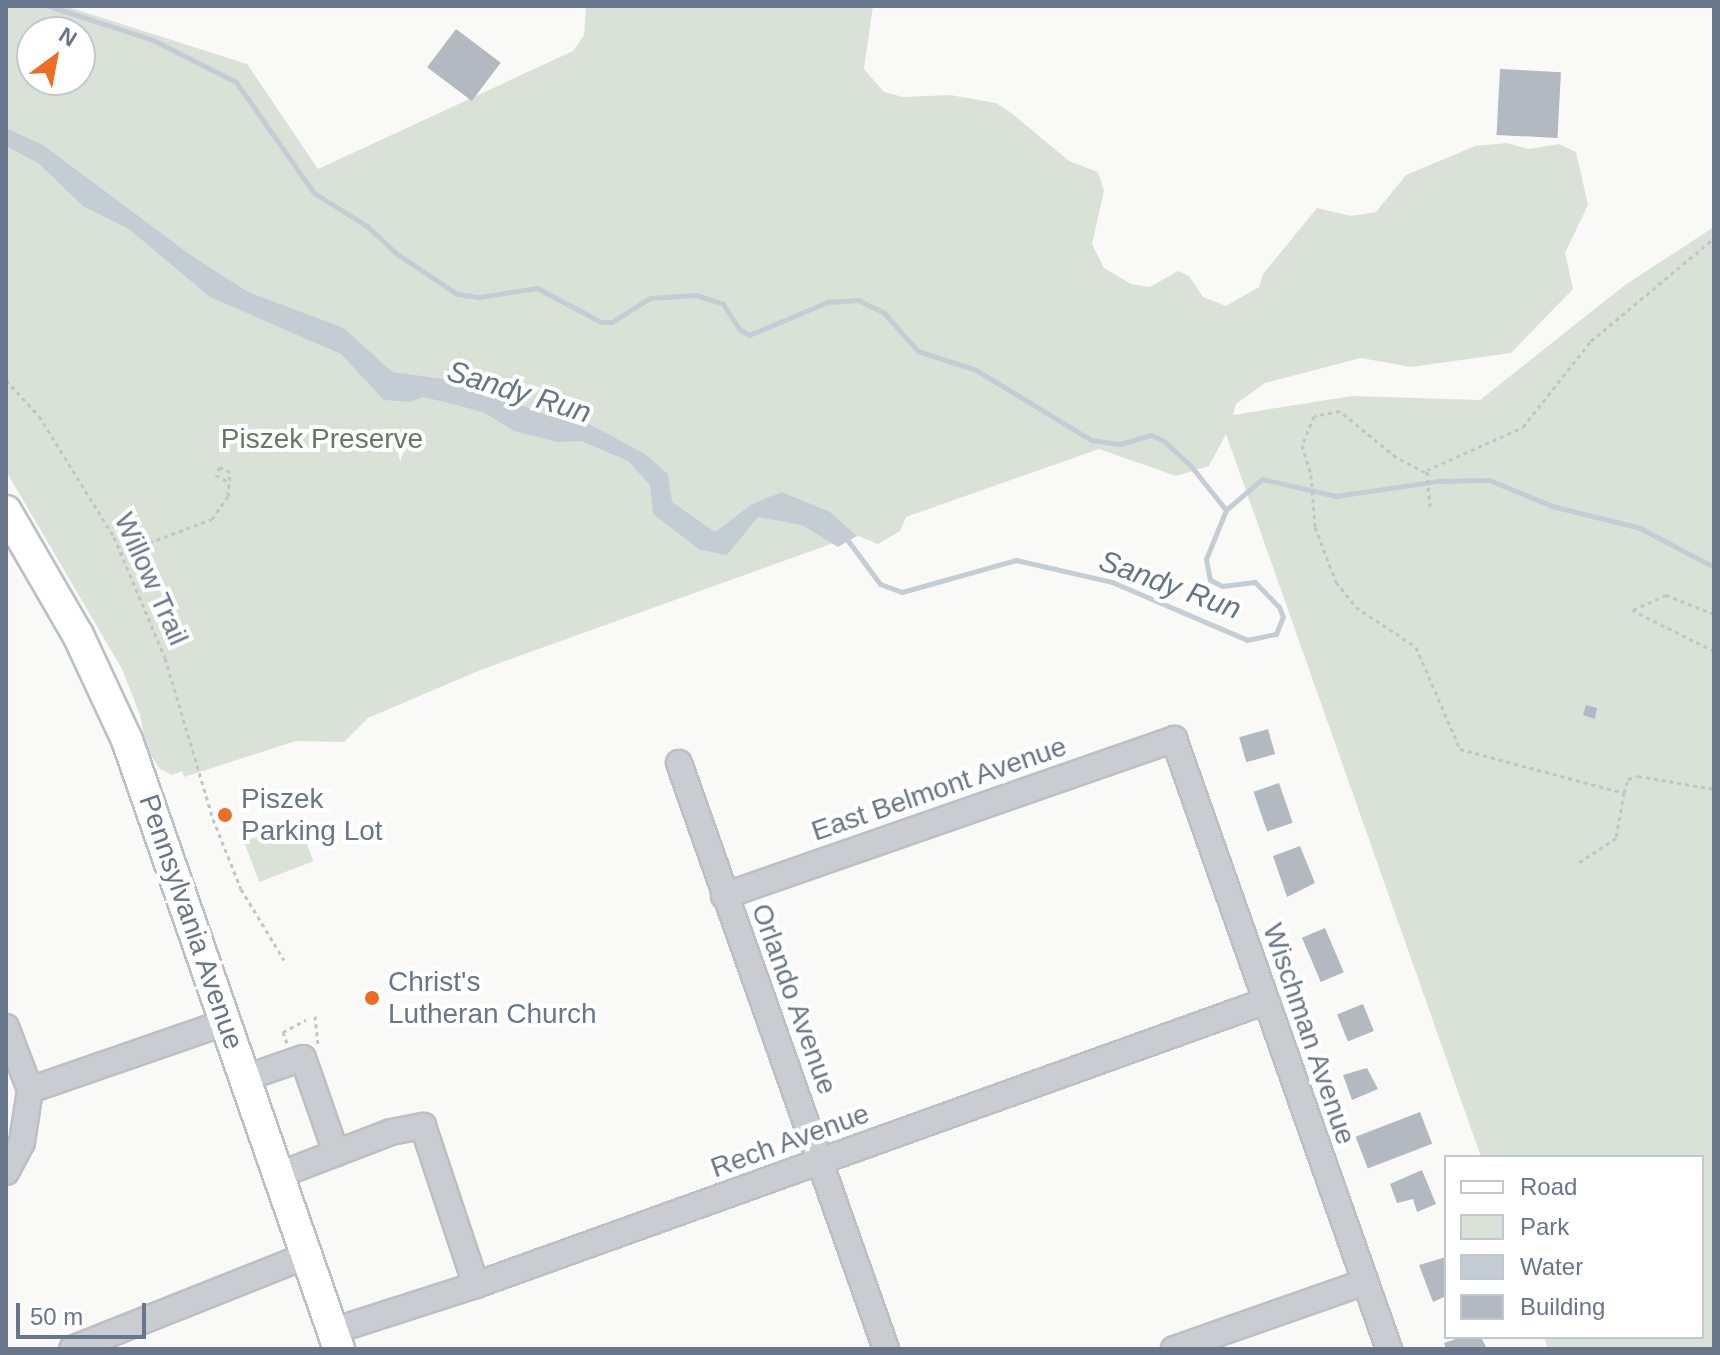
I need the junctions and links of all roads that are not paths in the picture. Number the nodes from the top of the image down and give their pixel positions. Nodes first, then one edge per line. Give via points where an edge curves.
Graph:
1 (11, 528) edge
2 (1174, 739) joint
3 (679, 763) dead end
4 (724, 896) junction
5 (1266, 1001) junction
6 (226, 1022) junction
7 (6, 1027) edge
8 (245, 1078) junction
9 (30, 1090) junction
10 (336, 1153) junction
11 (823, 1162) junction
12 (6, 1172) edge
13 (279, 1175) junction
14 (306, 1256) junction
15 (1365, 1282) junction
16 (476, 1285) junction
17 (336, 1340) edge
18 (72, 1349) edge
19 (886, 1349) edge
20 (1174, 1349) edge
21 (1389, 1349) edge

1 - 6 main road, Pennsylvania Avenue via 78,635 127,740
2 - 4 street, East Belmont Avenue
2 - 5 street, Wischman Avenue
3 - 4 street, Orlando Avenue
4 - 11 street, Orlando Avenue
5 - 11 street, Rech Avenue
5 - 15 street, Wischman Avenue
6 - 8 main road, Pennsylvania Avenue
6 - 9 street
7 - 9 street
8 - 10 street via 303,1058
8 - 13 main road, Pennsylvania Avenue
9 - 12 street via 22,1142
10 - 13 street
10 - 16 street via 423,1126
11 - 16 street, Rech Avenue
11 - 19 street, Orlando Avenue
13 - 14 main road, Pennsylvania Avenue
14 - 17 main road, Pennsylvania Avenue
14 - 18 street
15 - 20 street
15 - 21 street, Wischman Avenue
16 - 17 street, Rech Avenue

